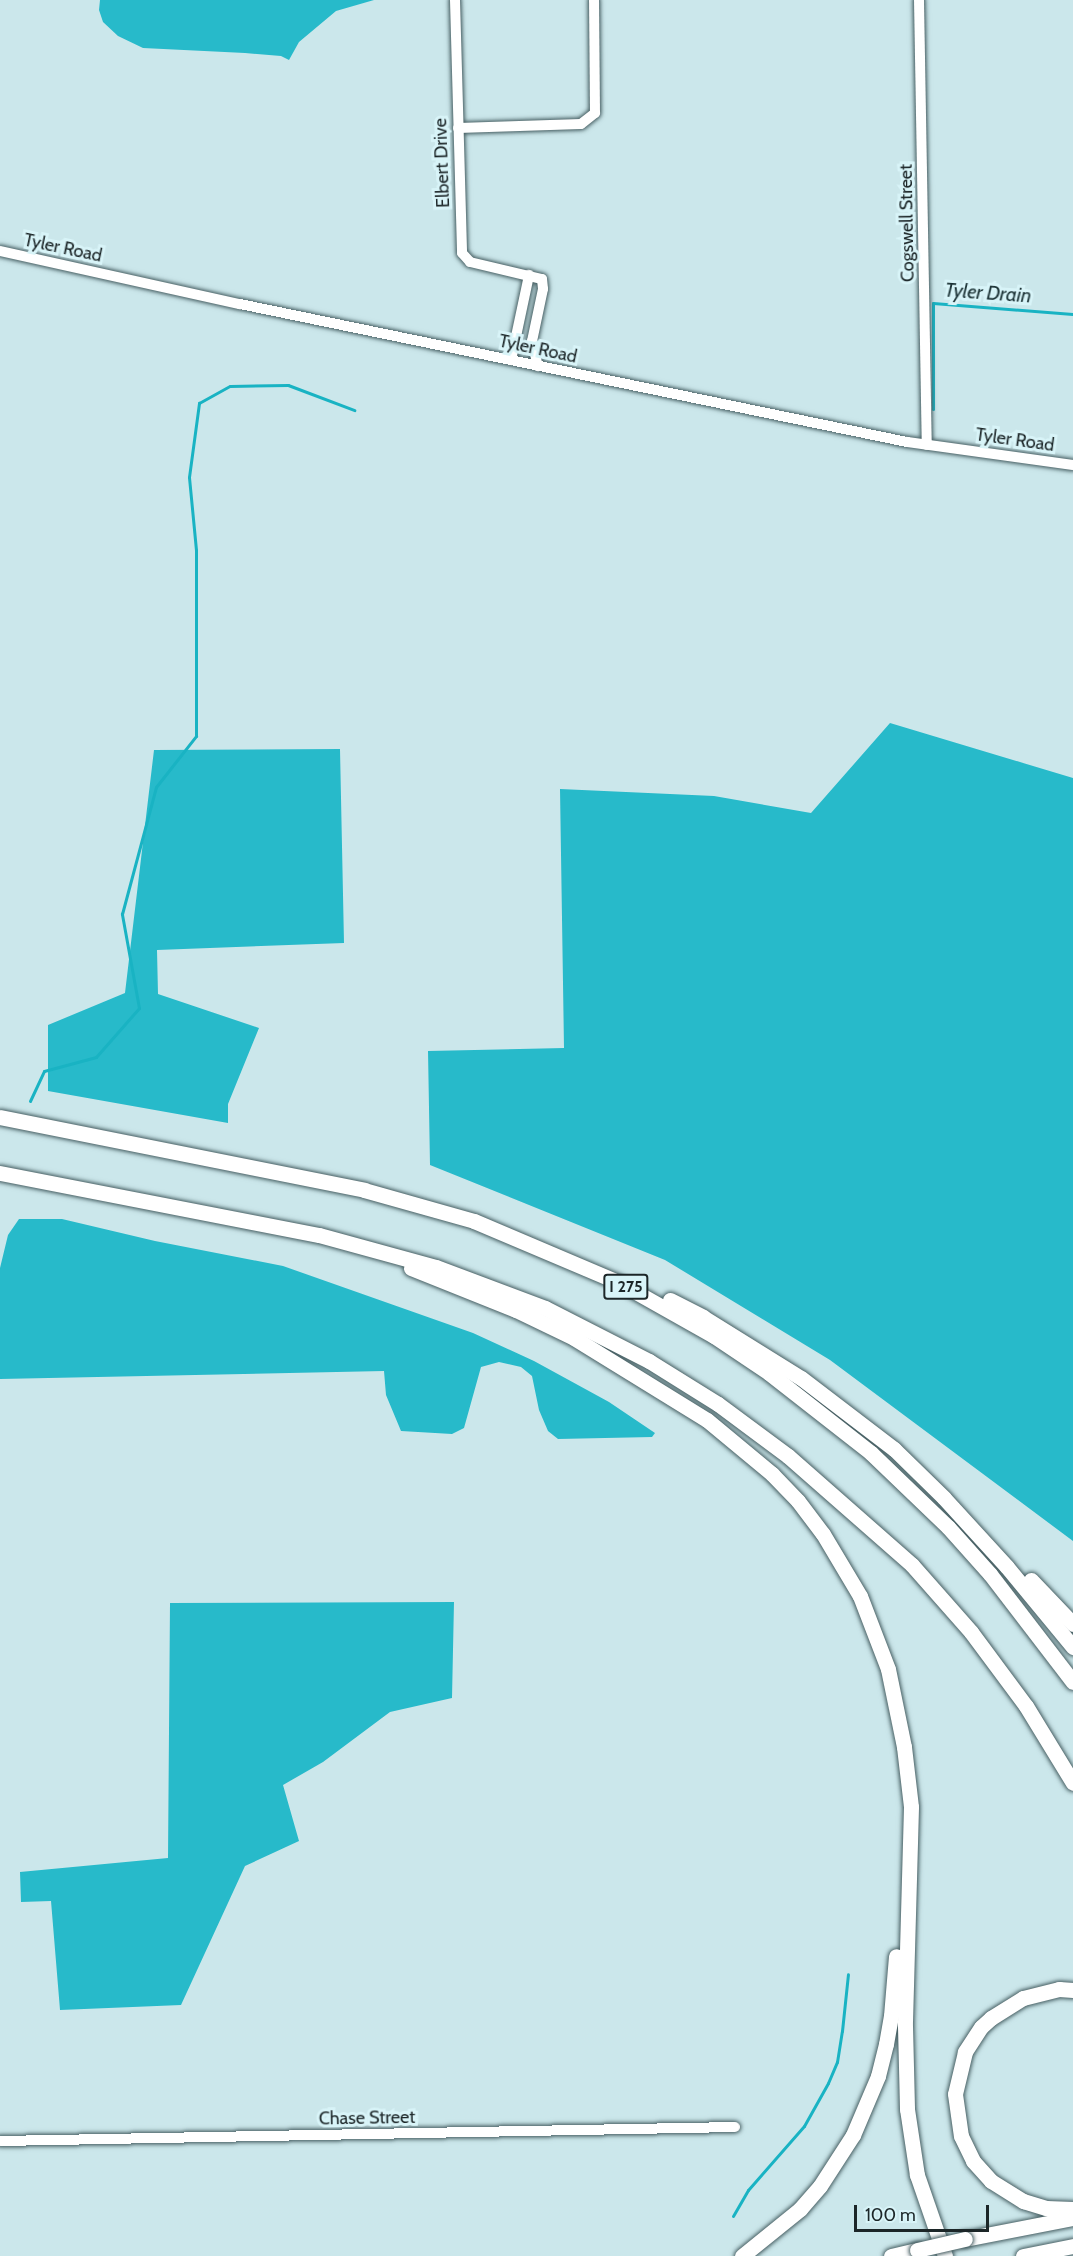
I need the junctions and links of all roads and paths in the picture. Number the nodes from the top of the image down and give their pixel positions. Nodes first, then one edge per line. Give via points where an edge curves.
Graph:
1 (455, 0) edge
2 (594, 0) edge
3 (920, 0) edge
4 (458, 128) junction
5 (0, 251) edge
6 (533, 276) junction
7 (512, 360) junction
8 (538, 366) junction
9 (927, 445) junction
10 (1073, 465) edge
11 (0, 1117) edge
12 (0, 1173) edge
13 (374, 1248) junction
14 (618, 1282) junction
15 (944, 1498) junction
16 (1073, 1624) edge
17 (1073, 1647) edge
18 (1073, 1682) edge
19 (907, 1776) junction
20 (1073, 1783) edge
21 (1073, 1990) edge
22 (735, 2127) dead end
23 (0, 2141) edge
24 (1073, 2209) edge
25 (1073, 2218) edge
26 (1073, 2246) edge
27 (742, 2256) edge
28 (891, 2256) edge
29 (945, 2256) edge
30 (1023, 2256) edge

1 - 4 street, Elbert Drive
2 - 4 street via 595,113 581,124
3 - 9 street, Cogswell Street
4 - 6 street, Elbert Drive via 463,257
5 - 7 street, Tyler Road
6 - 7 street
6 - 8 street via 543,284 532,341
7 - 8 street, Tyler Road
8 - 9 street, Tyler Road
9 - 10 street, Tyler Road
11 - 14 highway, I 275 via 364,1190 474,1221
12 - 13 highway
13 - 19 highway via 413,1269 516,1310 617,1362 707,1420 772,1474 823,1534 860,1596 888,1669 898,1708
13 - 20 highway via 476,1280 564,1317 649,1361 760,1434 848,1507 938,1593 1026,1706
14 - 15 highway via 670,1300 703,1317 801,1378 894,1449
14 - 18 highway, I 275 via 714,1336 769,1373 871,1453 976,1559
15 - 16 highway via 971,1517
15 - 17 highway
19 - 27 highway via 895,1984 878,2076 853,2135 820,2186 778,2229
19 - 29 highway via 911,1807 907,2109 917,2175
21 - 24 highway via 1059,1989 1023,1998 991,2018 965,2052 955,2094 961,2136 974,2161 991,2181 1023,2201 1046,2208
22 - 23 street, Chase Street
25 - 28 highway, bridge
26 - 30 highway

